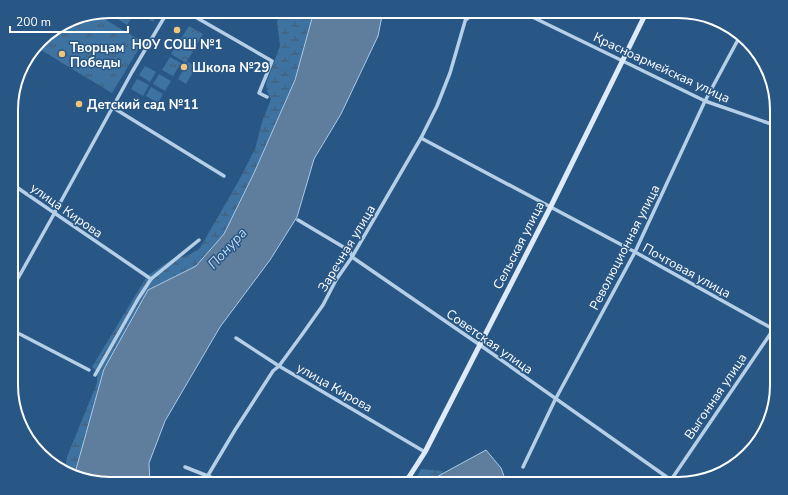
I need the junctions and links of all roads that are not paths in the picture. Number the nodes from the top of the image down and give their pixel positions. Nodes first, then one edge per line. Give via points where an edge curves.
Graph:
1 (164, 18) edge
2 (197, 18) edge
3 (535, 18) edge
4 (643, 18) edge
5 (467, 19) edge
6 (738, 40) edge
7 (622, 60) junction
8 (267, 97) dead end
9 (705, 101) junction
10 (112, 107) junction
11 (770, 124) edge
12 (422, 138) junction
13 (224, 176) dead end
14 (18, 188) edge
15 (550, 208) junction
16 (54, 214) junction
17 (298, 220) dead end
18 (199, 240) dead end
19 (635, 252) junction
20 (352, 257) junction
21 (18, 278) edge
22 (151, 280) junction
23 (770, 327) edge
24 (18, 333) edge
25 (770, 333) edge
26 (236, 338) dead end
27 (480, 345) junction
28 (279, 366) junction
29 (89, 370) dead end
30 (96, 375) dead end
31 (555, 400) junction
32 (425, 452) junction
33 (184, 467) dead end
34 (523, 467) dead end
35 (206, 477) joint
36 (409, 477) edge
37 (667, 477) edge
38 (673, 477) edge

1 - 10 street
2 - 8 street via 272,61 259,93
3 - 7 street, Красноармейская улица
4 - 7 street, Сельская улица
5 - 12 street, Заречная улица via 450,73
6 - 9 street, Революционная улица
7 - 9 street, Красноармейская улица
7 - 15 street, Сельская улица
9 - 11 street, Красноармейская улица
9 - 19 street, Революционная улица
10 - 13 street
10 - 16 street
12 - 15 street, Почтовая улица
12 - 20 street, Заречная улица
14 - 16 street, улица Кирова
15 - 19 street, Почтовая улица
15 - 27 street, Сельская улица
16 - 21 street
16 - 22 street, улица Кирова
17 - 20 street, Советская улица via 350,251
18 - 22 street
19 - 23 street, Почтовая улица
19 - 31 street, Революционная улица
20 - 27 street, Советская улица
20 - 28 street, Заречная улица via 323,305
22 - 30 street
24 - 29 street
25 - 38 street, Выгонная улица
26 - 28 street, улица Кирова
27 - 31 street, Советская улица
27 - 32 street, Сельская улица
28 - 32 street, улица Кирова
28 - 35 street, Заречная улица via 273,371
31 - 34 street, Революционная улица
31 - 37 street, Советская улица
32 - 36 street, Сельская улица
33 - 35 street

